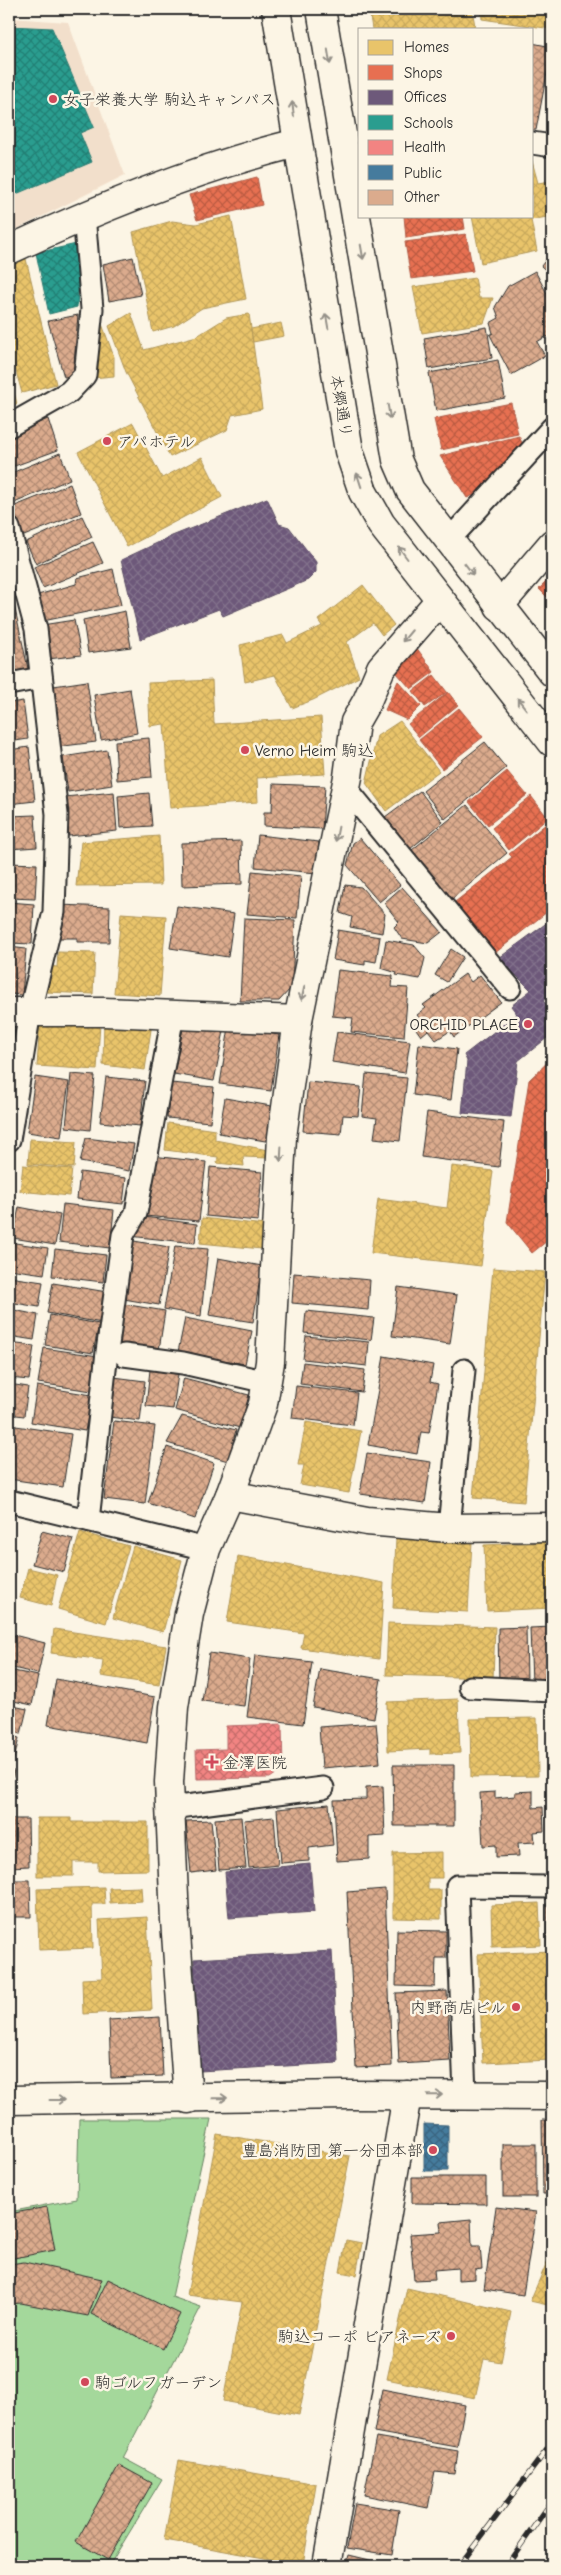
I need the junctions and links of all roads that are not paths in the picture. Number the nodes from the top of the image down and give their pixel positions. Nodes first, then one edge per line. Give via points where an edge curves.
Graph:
1 (276, 9) edge
2 (321, 9) edge
3 (534, 142) edge
4 (297, 143) junction
5 (352, 145) edge
6 (552, 146) edge
7 (358, 187) edge
8 (84, 215) junction
9 (362, 218) edge
10 (9, 250) edge
11 (9, 426) edge
12 (552, 428) edge
13 (9, 528) edge
14 (448, 541) junction
15 (552, 544) edge
16 (440, 600) junction
17 (499, 606) junction
18 (552, 672) edge
19 (41, 678) junction
20 (9, 684) edge
21 (552, 742) edge
22 (346, 788) junction
23 (510, 988) dead end
24 (19, 1011) edge
25 (173, 1015) junction
26 (298, 1020) junction
27 (9, 1140) edge
28 (124, 1355) dead end
29 (464, 1370) dead end
30 (267, 1382) junction
31 (230, 1495) junction
32 (9, 1501) edge
33 (88, 1520) junction
34 (552, 1527) edge
35 (449, 1528) junction
36 (206, 1549) junction
37 (470, 1687) dead end
38 (552, 1691) edge
39 (323, 1788) dead end
40 (171, 1808) junction
41 (552, 1887) edge
42 (407, 2095) junction
43 (465, 2095) junction
44 (552, 2096) edge
45 (188, 2099) junction
46 (9, 2100) edge
47 (327, 2566) edge

4 -> 1 street, 本郷通り
2 -> 5 street
3 - 6 lane
4 - 8 street via 261,152
16 -> 4 street, 本郷通り via 381,524 363,492 349,451
5 -> 7 street
8 - 10 street
8 - 11 lane via 92,309 85,375 69,392
9 -> 14 street via 397,460 410,490
12 - 14 lane
13 - 19 lane via 36,629
14 -> 17 street
15 - 17 street
21 -> 16 street, 本郷通り
16 -> 22 street via 381,668 355,722
17 - 18 street
19 - 20 lane
19 - 24 lane via 56,814 54,912
22 - 23 lane
22 -> 26 street
24 - 25 street
24 - 27 lane
25 - 26 street
25 - 33 lane via 136,1213 123,1235
26 -> 30 street via 282,1137
28 - 30 lane via 182,1363
29 - 35 lane
30 - 31 street via 263,1404
31 - 35 street via 367,1521
31 - 36 street
32 - 33 lane
33 - 36 lane
34 - 35 street
36 - 40 street via 189,1614 174,1707 169,1782
37 - 38 lane
39 - 40 lane
40 - 45 street via 175,1920
41 - 43 lane via 457,1886
42 -> 43 street
45 -> 42 street
42 - 47 street
43 - 44 street
46 -> 45 street

